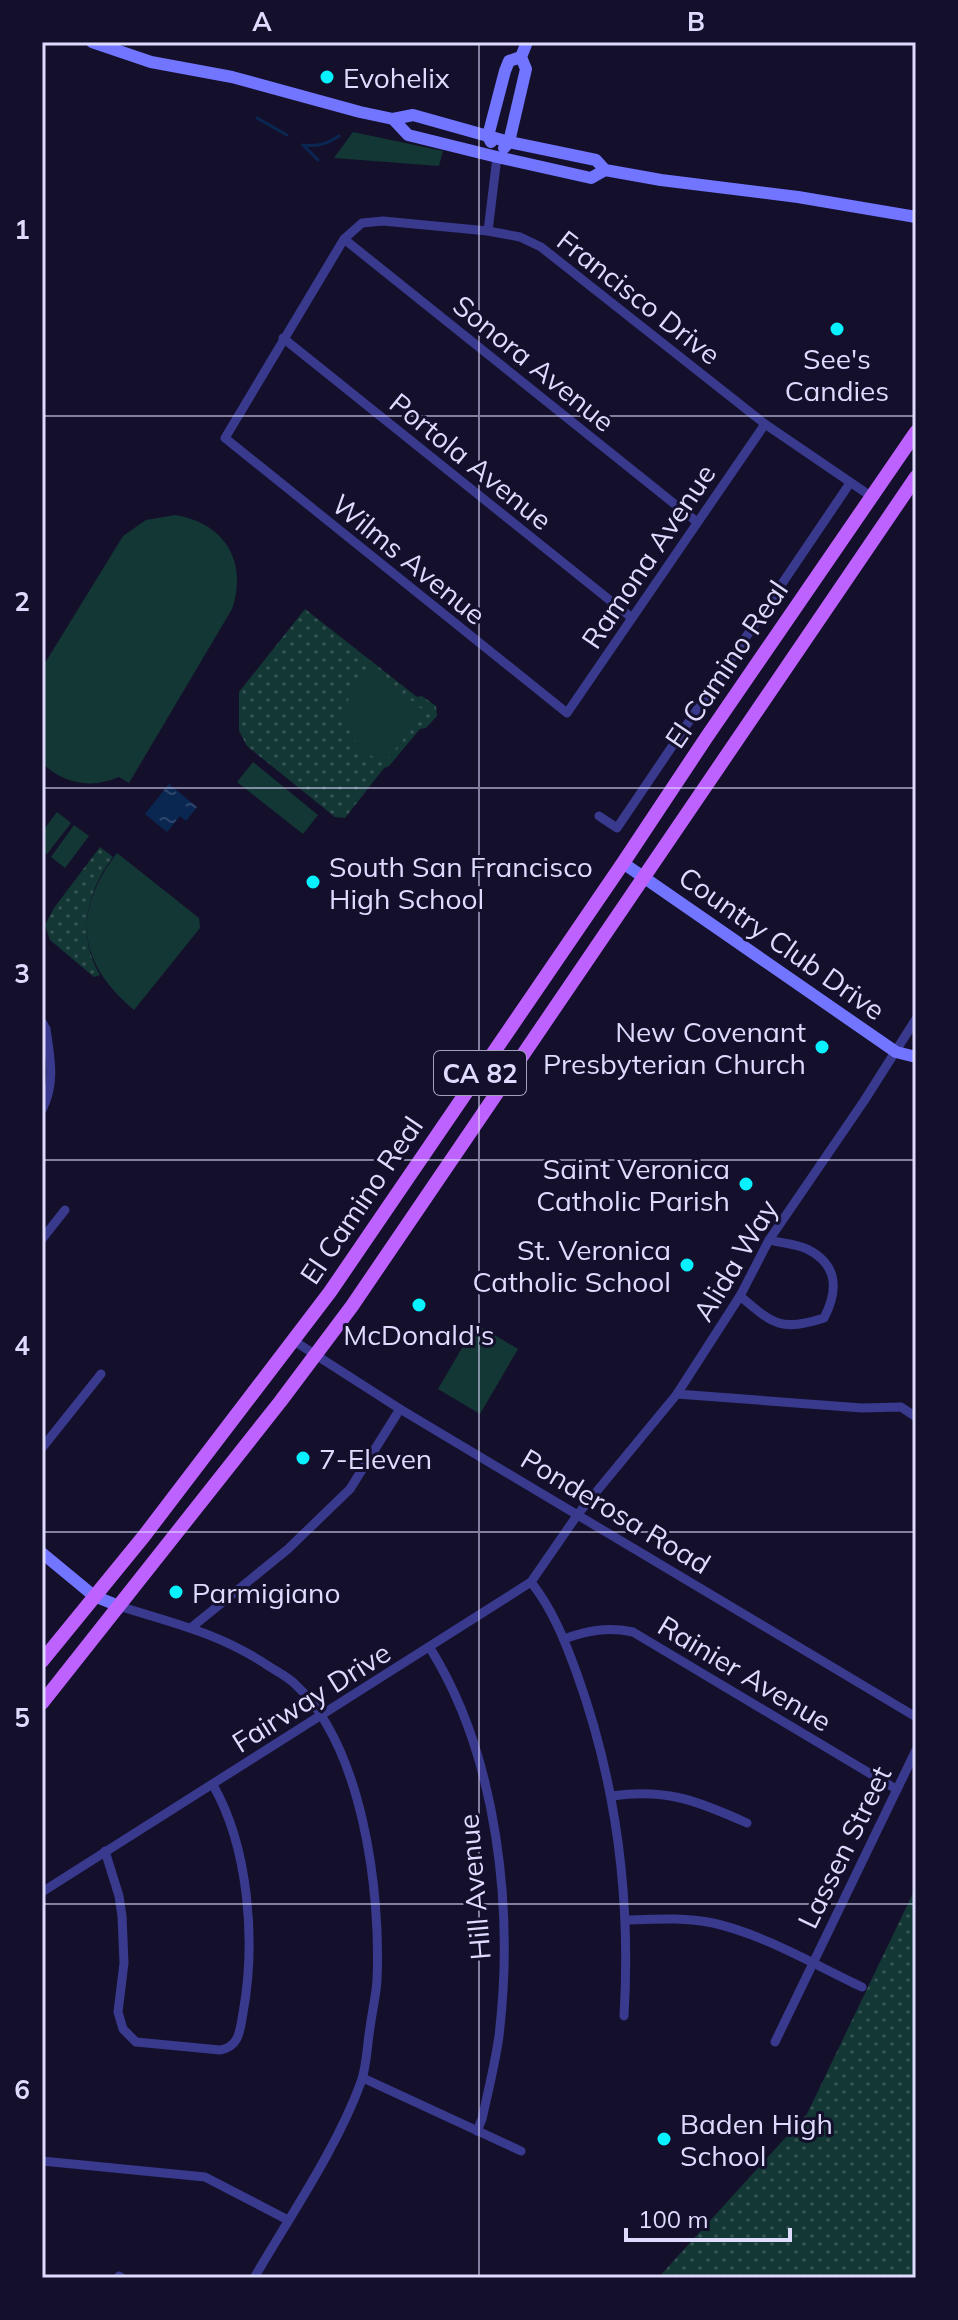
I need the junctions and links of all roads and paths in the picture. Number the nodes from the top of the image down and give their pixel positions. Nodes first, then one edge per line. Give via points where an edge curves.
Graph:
1 (92, 42) edge
2 (527, 42) edge
3 (521, 57) junction
4 (393, 119) junction
5 (488, 136) junction
6 (509, 142) junction
7 (497, 157) junction
8 (605, 170) junction
9 (916, 217) edge
10 (488, 231) junction
11 (344, 239) junction
12 (283, 338) junction
13 (765, 424) junction
14 (916, 432) edge
15 (916, 477) edge
16 (850, 483) junction
17 (872, 497) junction
18 (697, 522) junction
19 (632, 618) junction
20 (567, 713) joint
21 (599, 816) dead end
22 (623, 863) junction
23 (644, 877) junction
24 (916, 1019) edge
25 (42, 1022) edge
26 (896, 1052) junction
27 (916, 1057) edge
28 (42, 1110) edge
29 (65, 1210) dead end
30 (42, 1239) edge
31 (769, 1240) junction
32 (740, 1296) junction
33 (294, 1341) junction
34 (318, 1354) junction
35 (101, 1374) dead end
36 (677, 1394) junction
37 (400, 1409) junction
38 (916, 1417) edge
39 (42, 1448) edge
40 (578, 1514) junction
41 (42, 1553) edge
42 (531, 1582) junction
43 (94, 1596) junction
44 (119, 1606) junction
45 (192, 1627) junction
46 (564, 1639) junction
47 (430, 1648) junction
48 (42, 1661) edge
49 (42, 1703) edge
50 (320, 1716) junction
51 (916, 1717) edge
52 (916, 1750) edge
53 (213, 1785) junction
54 (896, 1789) junction
55 (612, 1796) junction
56 (747, 1823) dead end
57 (105, 1851) junction
58 (42, 1892) edge
59 (626, 1920) junction
60 (812, 1963) junction
61 (862, 1987) dead end
62 (624, 2016) dead end
63 (775, 2042) dead end
64 (363, 2078) junction
65 (477, 2131) junction
66 (521, 2151) dead end
67 (42, 2161) edge
68 (288, 2220) junction
69 (254, 2278) edge

1 - 4 main road via 123,55
2 - 3 main road
3 - 5 main road via 509,61
3 - 6 main road via 526,69
4 - 5 main road via 413,115
4 - 7 main road via 408,135
5 - 6 main road
5 - 7 main road
6 - 7 main road
6 - 8 main road via 596,160
7 - 8 main road via 591,178
7 - 10 street
8 - 9 main road
10 - 11 street, Francisco Drive via 383,221 362,223
10 - 13 street, Francisco Drive via 541,247
11 - 12 street
11 - 18 street, Sonora Avenue
12 - 19 street, Portola Avenue
12 - 20 street, Wilms Avenue via 225,438
13 - 16 street, Francisco Drive
13 - 18 street, Ramona Avenue
14 - 17 main road, El Camino Real / CA 82
15 - 23 main road, El Camino Real / CA 82
16 - 17 street, Francisco Drive
16 - 21 street via 617,828
17 - 22 main road, El Camino Real / CA 82
18 - 19 street, Ramona Avenue
19 - 20 street, Ramona Avenue
22 - 23 main road, Country Club Drive
22 - 33 main road, El Camino Real / CA 82
23 - 26 main road, Country Club Drive
23 - 34 main road, El Camino Real / CA 82
24 - 26 street, Alida Way
25 - 28 street via 52,1077
26 - 27 main road, Country Club Drive
26 - 31 street, Alida Way
29 - 30 street
31 - 32 street, Alida Way
31 - 32 street via 806,1248 822,1260 835,1282 824,1318 797,1327 774,1323
32 - 36 street, Alida Way
33 - 34 street, Ponderosa Road
33 - 43 main road, El Camino Real / CA 82
34 - 37 street, Ponderosa Road
34 - 44 main road, El Camino Real / CA 82
35 - 39 street
36 - 38 street via 901,1407
36 - 40 street, Alida Way
37 - 40 street, Ponderosa Road
37 - 45 street via 350,1489 288,1549
40 - 42 street, Fairway Drive
40 - 51 street, Ponderosa Road
41 - 43 main road
42 - 46 street
42 - 47 street, Fairway Drive
43 - 44 main road
43 - 48 main road, El Camino Real / CA 82
44 - 45 street
44 - 49 main road, El Camino Real / CA 82
45 - 50 street via 242,1648 295,1684
46 - 54 street, Rainier Avenue via 612,1628 633,1632
46 - 55 street via 593,1718
47 - 50 street, Fairway Drive
47 - 65 street, Hill Avenue via 449,1678 468,1729 495,1833 505,1939 503,1989
50 - 53 street, Fairway Drive
50 - 64 street via 356,1795 374,1887 376,1982
52 - 54 street, Lassen Street
53 - 57 street, Fairway Drive
53 - 57 street via 236,1845 248,1914 246,1998 232,2046 220,2050 136,2042 123,2029 118,2012 122,1916
54 - 60 street, Lassen Street
55 - 56 street via 667,1794
55 - 59 street
57 - 58 street, Fairway Drive
59 - 60 street via 710,1922
59 - 62 street
60 - 61 street
60 - 63 street, Lassen Street
64 - 65 street
64 - 68 street via 347,2117
65 - 66 street
67 - 68 street via 205,2177
68 - 69 street

